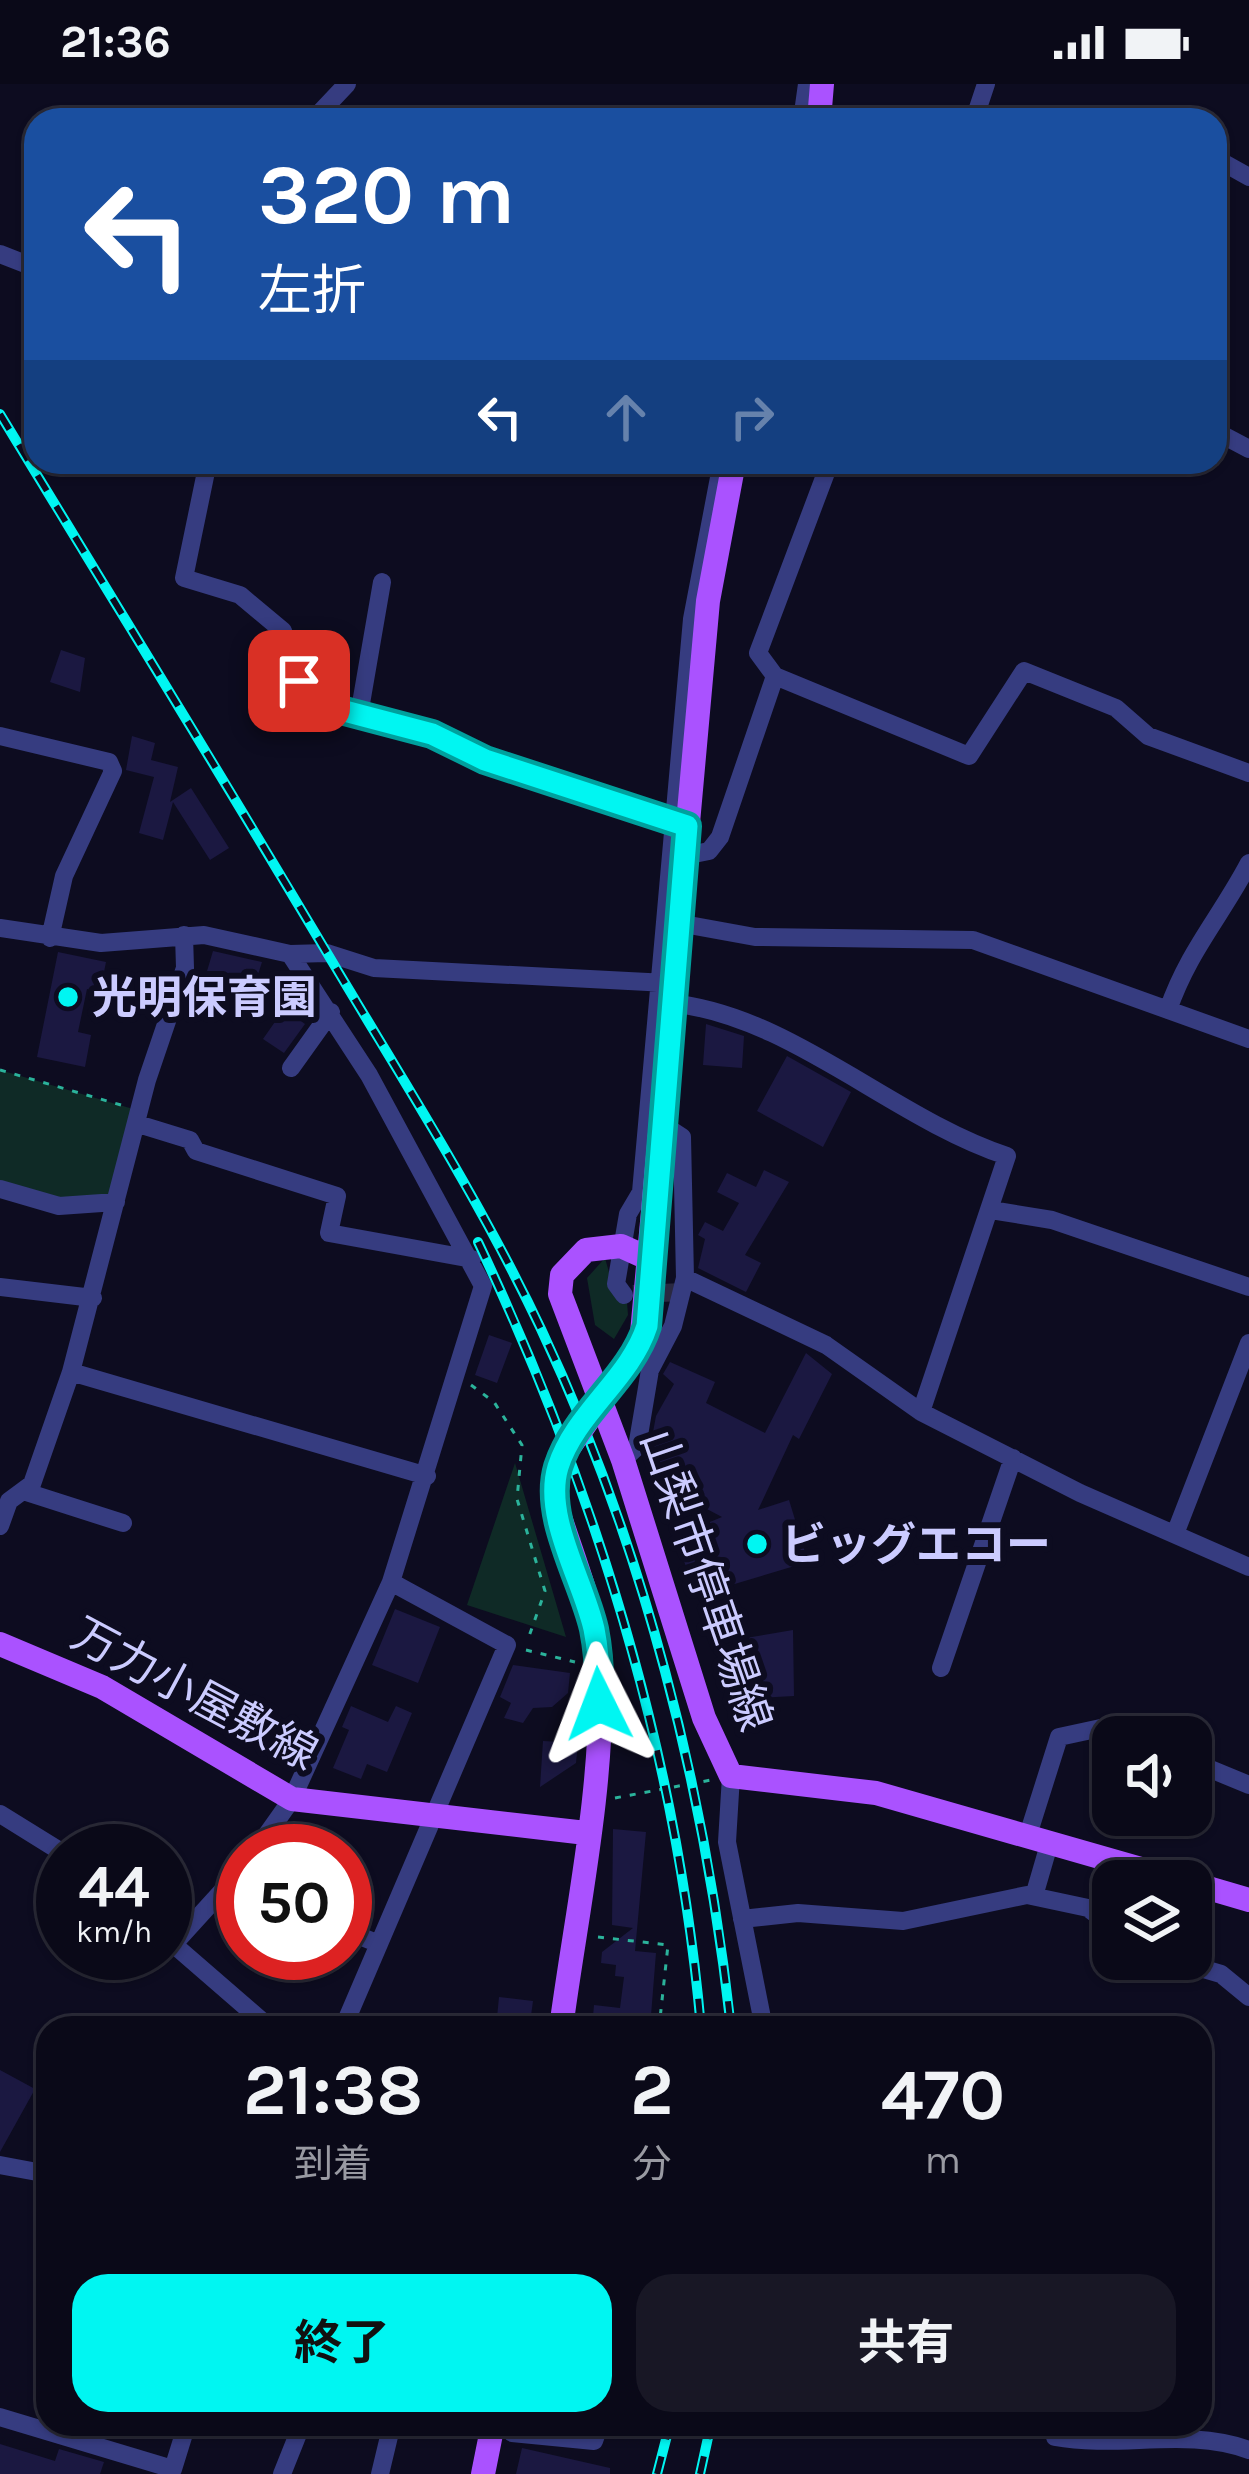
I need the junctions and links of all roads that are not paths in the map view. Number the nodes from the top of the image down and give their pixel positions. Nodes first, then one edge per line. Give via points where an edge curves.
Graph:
1 (346, 84) edge
2 (324, 108) edge
3 (206, 474) edge
4 (720, 474) edge
5 (732, 474) edge
6 (825, 474) edge
7 (382, 582) dead end
8 (775, 676) junction
9 (359, 715) junction
10 (0, 736) edge
11 (1249, 773) edge
12 (680, 823) junction
13 (684, 856) junction
14 (1249, 862) edge
15 (677, 923) junction
16 (0, 928) edge
17 (184, 935) junction
18 (50, 938) junction
19 (290, 954) junction
20 (667, 990) junction
21 (1168, 1010) junction
22 (331, 1012) junction
23 (1249, 1039) edge
24 (291, 1068) dead end
25 (139, 1118) junction
26 (662, 1124) junction
27 (0, 1189) edge
28 (116, 1202) junction
29 (991, 1210) junction
30 (621, 1246) junction
31 (472, 1259) junction
32 (652, 1260) junction
33 (686, 1278) junction
34 (0, 1287) edge
35 (1249, 1287) edge
36 (625, 1294) dead end
37 (93, 1298) junction
38 (1249, 1343) edge
39 (70, 1372) junction
40 (921, 1412) junction
41 (1013, 1458) junction
42 (622, 1460) junction
43 (427, 1476) junction
44 (23, 1491) junction
45 (123, 1522) dead end
46 (0, 1526) edge
47 (1174, 1534) junction
48 (1249, 1567) edge
49 (391, 1582) junction
50 (0, 1644) edge
51 (941, 1668) dead end
52 (1092, 1730) edge
53 (1212, 1770) edge
54 (730, 1776) junction
55 (1249, 1785) edge
56 (292, 1798) junction
57 (0, 1814) edge
58 (430, 1818) junction
59 (274, 1824) edge
60 (586, 1832) junction
61 (36, 1836) edge
62 (1039, 1838) junction
63 (1113, 1860) edge
64 (1212, 1888) edge
65 (1034, 1896) junction
66 (1248, 1897) edge
67 (216, 1901) edge
68 (1092, 1911) edge
69 (742, 1918) junction
70 (192, 1921) edge
71 (372, 1941) edge
72 (379, 1944) junction
73 (192, 1961) edge
74 (1212, 1971) edge
75 (1249, 1997) edge
76 (256, 2016) edge
77 (348, 2016) edge
78 (563, 2016) edge
79 (762, 2016) edge
80 (0, 2165) edge
81 (36, 2172) edge
82 (0, 2417) edge
83 (36, 2428) edge
84 (63, 2436) edge
85 (183, 2436) edge
86 (297, 2436) edge
87 (389, 2436) edge
88 (491, 2436) edge
89 (548, 2436) edge
90 (596, 2436) edge
91 (1055, 2436) edge
92 (1249, 2450) edge
93 (282, 2474) edge
94 (380, 2474) edge
95 (483, 2474) edge

1 - 2 street
3 - 9 street via 184,578 240,595 283,631 299,681 318,704
4 - 12 street via 692,619
5 - 12 main road
6 - 8 street via 758,652
7 - 9 street
8 - 11 street via 969,756 1024,671 1116,708 1148,736
8 - 13 street via 720,837 709,851
9 - 12 street
10 - 18 street via 109,762 113,771 64,875
12 - 13 main road
12 - 20 street
13 - 15 main road
14 - 21 street via 1186,957
15 - 20 main road
15 - 21 street via 755,937 973,940
16 - 18 street
17 - 18 street via 101,943
17 - 19 street
17 - 25 street via 185,968
19 - 20 street
19 - 22 street
20 - 26 main road
20 - 29 street via 749,1022 950,1137 1007,1156
20 - 30 street via 641,1192
21 - 23 street
22 - 24 street
22 - 31 street
25 - 28 street
25 - 31 street via 190,1140 196,1151 337,1196 328,1233
26 - 32 main road
26 - 33 street via 682,1137
27 - 28 street via 59,1206
28 - 37 street
29 - 35 street via 1052,1220
29 - 40 street
30 - 32 main road
30 - 36 street via 616,1284
30 - 42 main road, 山梨市停車場線 via 578,1254 560,1283 565,1316
31 - 43 street via 483,1286
32 - 60 main road, bridge via 641,1344 559,1462 556,1505 600,1670
33 - 40 street via 826,1345
33 - 42 street via 650,1370 637,1447
34 - 37 street
37 - 39 street
38 - 47 street
39 - 43 street
39 - 44 street
40 - 41 street
41 - 47 street
41 - 51 street
42 - 54 main road, 山梨市停車場線
43 - 49 street
44 - 45 street
44 - 46 street via 9,1501
47 - 48 street
49 - 56 street
49 - 58 street via 507,1645
50 - 56 main road, 万力小屋敷線 via 102,1687
52 - 62 street via 1059,1737
53 - 55 street
54 - 62 main road, 山梨市停車場線 via 876,1793
54 - 69 street via 727,1842
56 - 58 main road, 万力小屋敷線
56 - 59 street
57 - 61 street
58 - 60 main road, 万力小屋敷線
58 - 72 street
60 - 78 main road
62 - 63 main road, 山梨市停車場線
62 - 65 street
64 - 66 main road, 山梨市停車場線
65 - 68 street
65 - 69 street via 903,1921 798,1913
67 - 70 street
69 - 79 street
71 - 72 street
72 - 77 street
73 - 76 street
74 - 75 street
80 - 81 street
82 - 83 street
84 - 85 street via 173,2469
86 - 93 street
87 - 94 street
88 - 95 main road
89 - 90 street
91 - 92 street via 1096,2445 1208,2438

